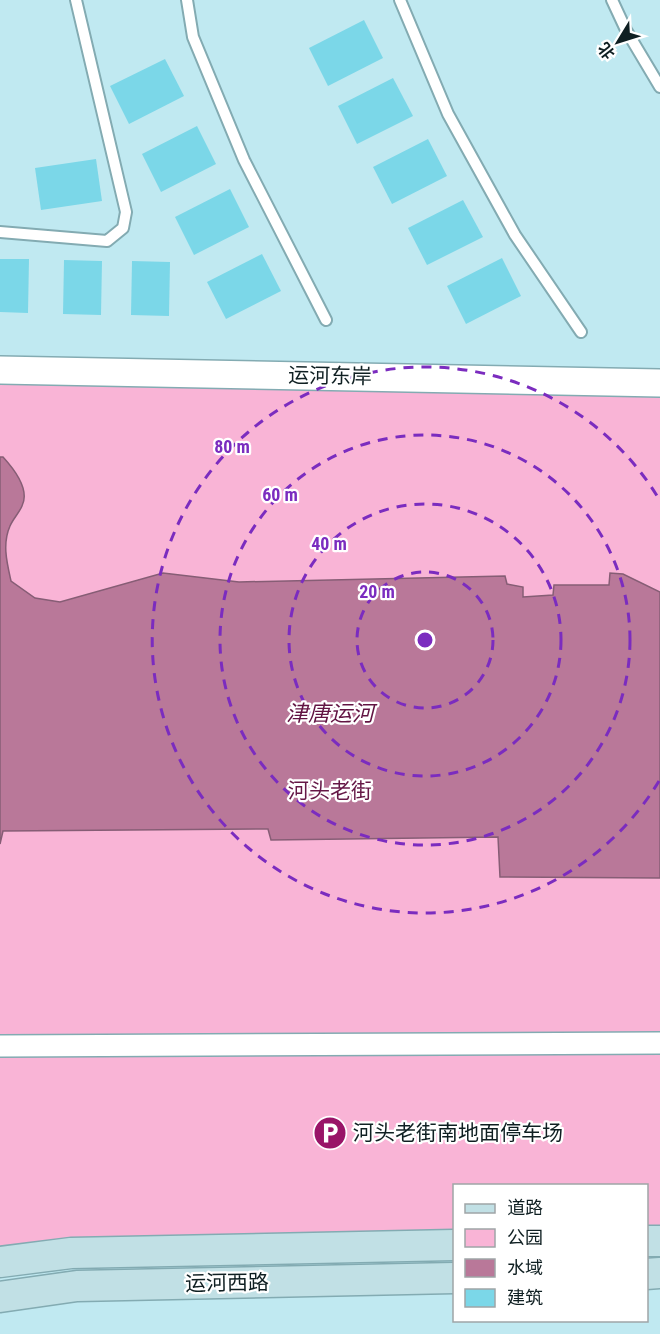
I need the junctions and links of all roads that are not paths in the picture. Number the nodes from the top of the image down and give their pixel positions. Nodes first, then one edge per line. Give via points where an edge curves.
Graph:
1 (76, 0) edge
2 (187, 0) edge
3 (399, 0) edge
4 (612, 0) edge
5 (660, 87) edge
6 (0, 232) edge
7 (326, 320) dead end
8 (581, 332) dead end
9 (0, 370) edge
10 (660, 383) edge
11 (660, 1043) edge
12 (0, 1046) edge
13 (453, 1245) edge
14 (0, 1262) edge
15 (453, 1278) edge
16 (0, 1297) edge

1 - 6 lane via 126,212 123,228 107,241
2 - 7 lane via 193,37 244,160
3 - 8 lane via 448,114 515,235
4 - 5 lane
9 - 10 street, 运河东岸
11 - 12 street
13 - 14 main road, 运河西路 via 71,1253
15 - 16 main road, 运河西路 via 77,1286

